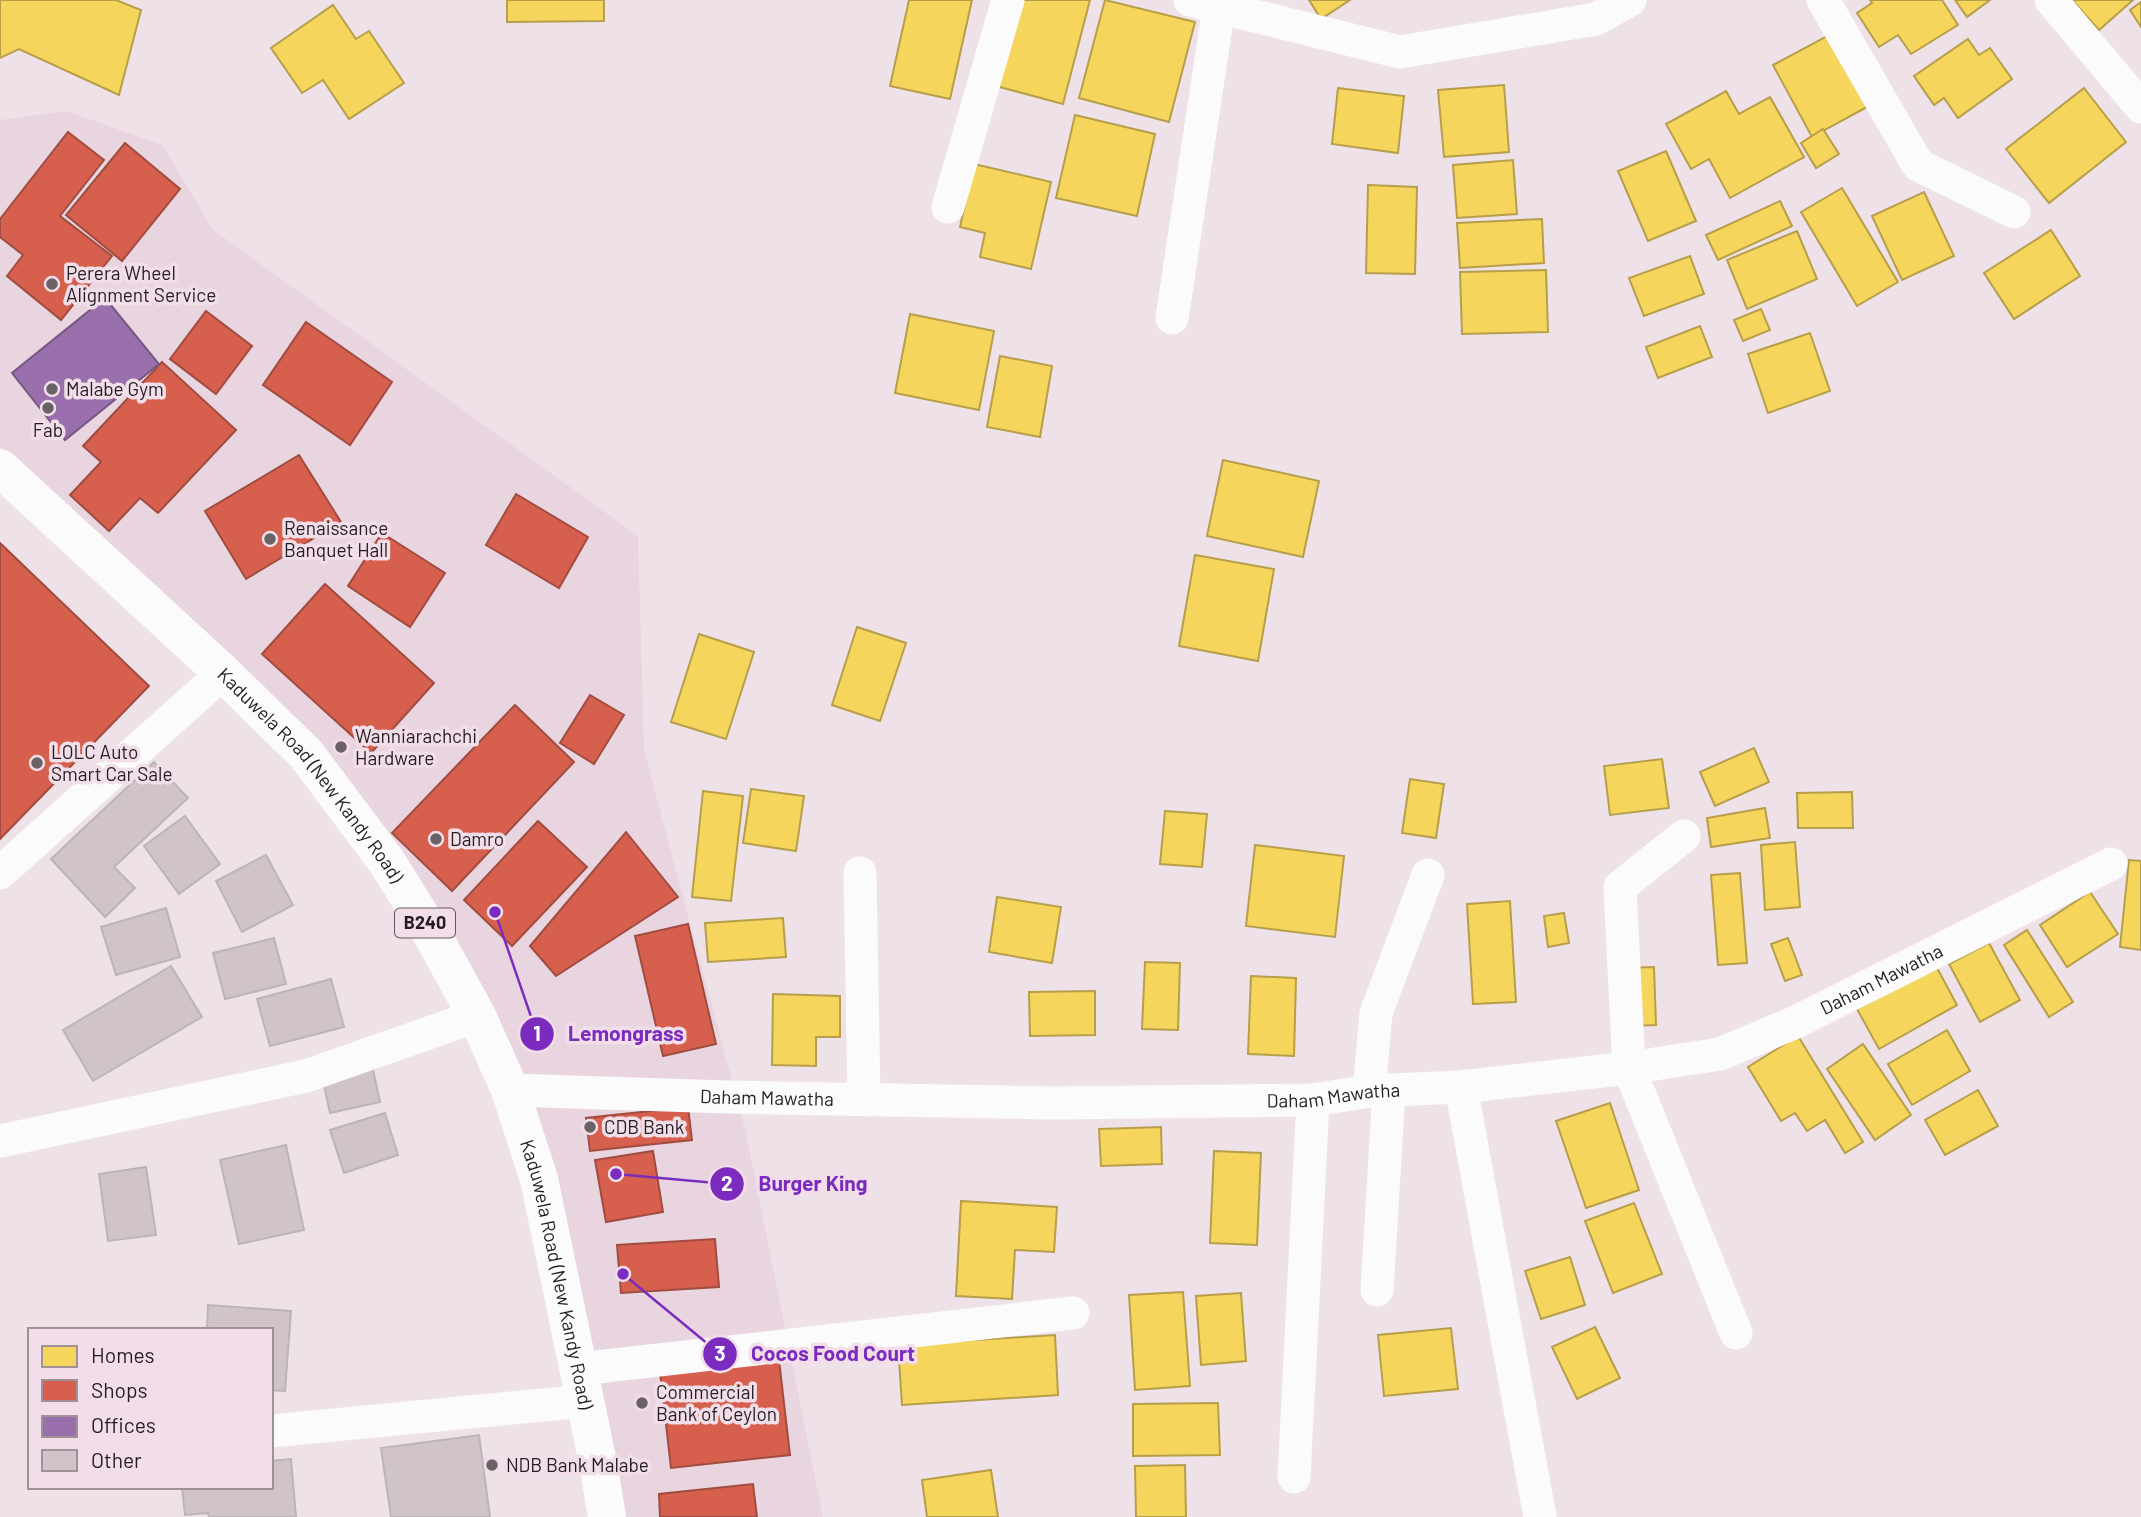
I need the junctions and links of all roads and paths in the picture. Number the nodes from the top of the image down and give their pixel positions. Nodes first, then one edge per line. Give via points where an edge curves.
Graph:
1 (1008, 0) edge
2 (1630, 0) edge
3 (1822, 0) edge
4 (2051, 0) edge
5 (1205, 3) edge
6 (1589, 9) edge
7 (2141, 107) edge
8 (948, 207) dead end
9 (2014, 212) dead end
10 (1172, 318) dead end
11 (0, 468) edge
12 (223, 673) junction
13 (1684, 836) dead end
14 (2111, 864) dead end
15 (0, 873) edge
16 (860, 873) dead end
17 (1428, 875) dead end
18 (477, 1016) junction
19 (1629, 1068) junction
20 (1461, 1087) junction
21 (510, 1090) junction
22 (1379, 1091) junction
23 (864, 1100) junction
24 (1312, 1100) junction
25 (0, 1140) edge
26 (1377, 1290) dead end
27 (1073, 1313) dead end
28 (1736, 1333) dead end
29 (582, 1385) junction
30 (273, 1431) edge
31 (1294, 1477) dead end
32 (607, 1517) edge
33 (1540, 1517) edge

1 - 8 street
2 - 6 street
3 - 9 street via 1918,165
4 - 7 street
5 - 6 street via 1400,52
5 - 10 street
11 - 12 main road, Kaduwela Road (New Kandy Road) / B240
12 - 15 street
12 - 18 main road, Kaduwela Road (New Kandy Road) / B240 via 306,754 380,852
13 - 19 street via 1620,887
14 - 19 street, Daham Mawatha via 1796,1022 1720,1054
16 - 23 street
17 - 22 street via 1377,1013
18 - 21 main road, Kaduwela Road (New Kandy Road) / B240
18 - 25 street via 306,1076
19 - 20 street, Daham Mawatha
19 - 28 street
20 - 22 street, Daham Mawatha
20 - 33 street
21 - 23 street, Daham Mawatha
21 - 29 main road, Kaduwela Road (New Kandy Road) / B240 via 540,1179
22 - 24 street, Daham Mawatha
22 - 26 street
23 - 24 street, Daham Mawatha
24 - 31 street
27 - 29 street
29 - 30 street
29 - 32 main road, Kaduwela Road (New Kandy Road) / B240

